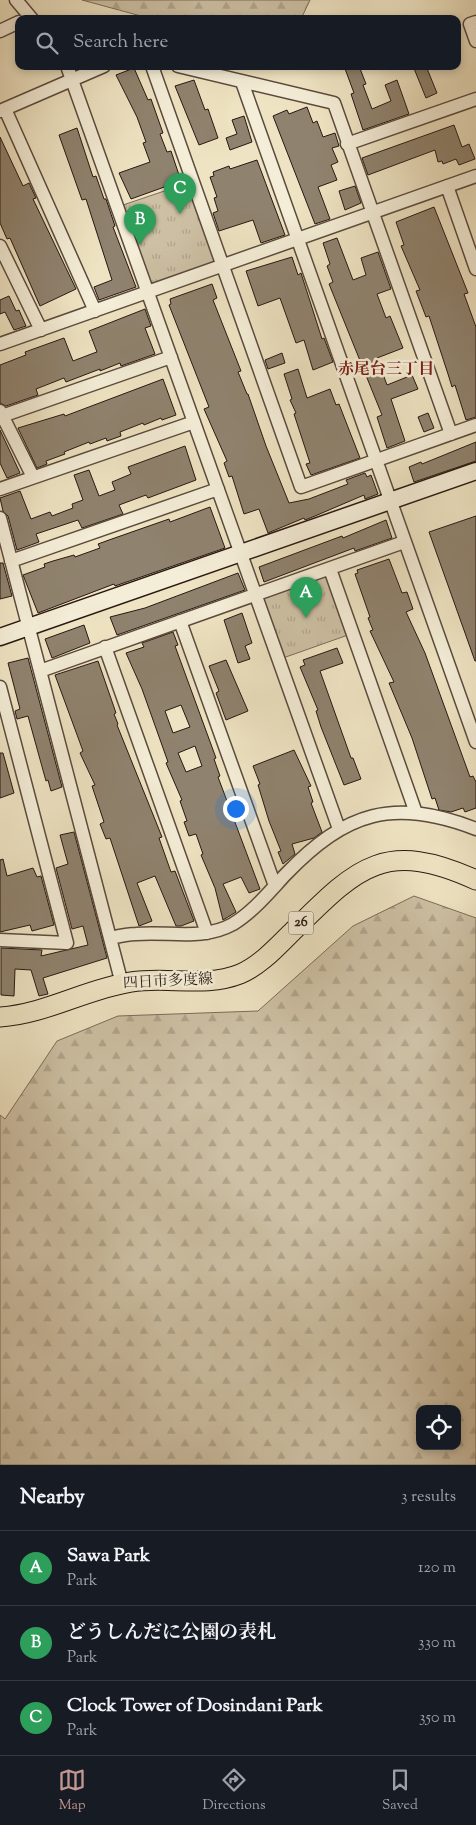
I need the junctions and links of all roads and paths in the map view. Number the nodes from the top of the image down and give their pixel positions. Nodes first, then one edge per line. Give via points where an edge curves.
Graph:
1 (16, 0) edge
2 (28, 15) edge
3 (476, 22) edge
4 (15, 24) edge
5 (0, 31) edge
6 (476, 41) edge
7 (153, 70) edge
8 (194, 70) edge
9 (69, 72) edge
10 (242, 82) junction
11 (476, 99) edge
12 (3, 110) edge
13 (348, 144) junction
14 (476, 176) edge
15 (447, 186) junction
16 (372, 213) junction
17 (297, 239) junction
18 (0, 246) edge
19 (224, 266) junction
20 (476, 269) edge
21 (148, 292) junction
22 (94, 311) junction
23 (41, 330) junction
24 (0, 344) edge
25 (171, 357) junction
26 (1, 414) edge
27 (194, 422) junction
28 (476, 425) edge
29 (451, 434) junction
30 (375, 460) junction
31 (476, 471) edge
32 (33, 477) junction
33 (0, 489) edge
34 (218, 489) junction
35 (390, 502) junction
36 (0, 518) edge
37 (404, 542) junction
38 (241, 554) junction
39 (11, 561) junction
40 (330, 569) junction
41 (255, 594) junction
42 (180, 621) junction
43 (29, 629) junction
44 (0, 637) edge
45 (105, 647) junction
46 (40, 671) junction
47 (0, 687) edge
48 (476, 742) edge
49 (416, 813) junction
50 (339, 829) junction
51 (476, 829) edge
52 (476, 880) edge
53 (274, 886) junction
54 (207, 934) junction
55 (110, 938) junction
56 (0, 940) edge
57 (122, 984) junction
58 (0, 1017) edge

1 - 2 street
3 - 6 street via 470,24
4 - 5 street
7 - 19 street
8 - 10 street
9 - 12 street
9 - 21 street
10 - 13 street via 334,103
10 - 17 street
11 - 13 street
12 - 22 street
13 - 16 street
14 - 15 street
15 - 16 street
15 - 20 street
16 - 17 street
16 - 29 street
17 - 19 street
17 - 30 street
18 - 23 street
19 - 21 street
19 - 30 street via 301,487
21 - 22 street
21 - 25 street
22 - 23 street
23 - 24 street
25 - 26 street
25 - 27 street
26 - 32 street
27 - 32 street
27 - 34 street
28 - 29 street
29 - 30 street
30 - 35 street
31 - 35 street
32 - 33 street
34 - 38 street
34 - 39 street
35 - 37 street
35 - 38 street
36 - 39 street
37 - 40 street
37 - 48 street
38 - 41 street
38 - 43 street
39 - 43 street
40 - 41 street
40 - 49 street
41 - 42 street
41 - 50 street
42 - 45 street
42 - 53 street
43 - 44 street
43 - 46 street
45 - 46 street
45 - 54 street
46 - 55 street
47 - 56 street via 67,943
49 - 50 street via 378,814
49 - 51 street
50 - 53 street via 306,854
52 - 57 main road, 四日市多度線 / 26 via 406,859 379,863 347,881 264,959 241,974 213,980
53 - 54 street via 233,924
54 - 55 street via 137,934
55 - 57 street
57 - 58 main road, 四日市多度線 / 26 via 31,1013

